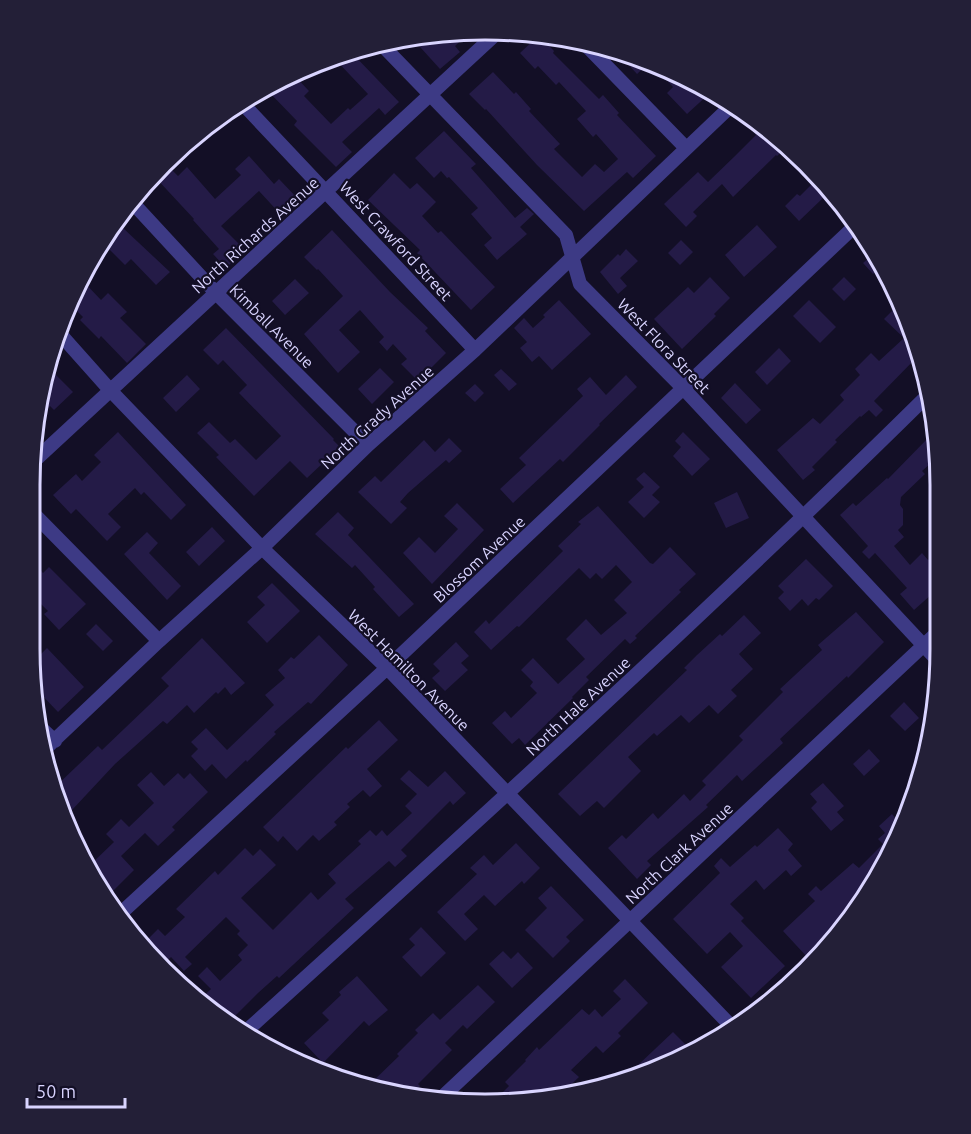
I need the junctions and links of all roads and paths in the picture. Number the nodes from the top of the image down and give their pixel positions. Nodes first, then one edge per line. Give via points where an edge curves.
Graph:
1 (490, 40) edge
2 (388, 52) edge
3 (596, 55) edge
4 (430, 96) junction
5 (248, 109) edge
6 (726, 111) edge
7 (686, 148) junction
8 (327, 192) junction
9 (138, 208) edge
10 (850, 230) edge
11 (571, 258) junction
12 (216, 293) junction
13 (65, 339) edge
14 (475, 350) junction
15 (684, 389) junction
16 (111, 390) junction
17 (922, 401) edge
18 (368, 445) junction
19 (41, 454) edge
20 (804, 518) junction
21 (40, 520) edge
22 (262, 548) junction
23 (930, 639) edge
24 (159, 641) junction
25 (923, 646) junction
26 (930, 653) edge
27 (387, 668) junction
28 (49, 736) edge
29 (55, 741) junction
30 (51, 744) edge
31 (508, 794) junction
32 (125, 909) edge
33 (630, 921) junction
34 (728, 1022) edge
35 (250, 1026) edge
36 (447, 1092) edge

1 - 4 street, North Richards Avenue
2 - 4 street, West Flora Street
3 - 7 street
4 - 8 street, North Richards Avenue
4 - 11 street, West Flora Street via 566,234
5 - 8 street, West Crawford Street
6 - 7 street, North Grady Avenue
7 - 11 street, North Grady Avenue
8 - 12 street, North Richards Avenue
8 - 14 street, West Crawford Street
9 - 12 street, Kimball Avenue
10 - 15 street, Blossom Avenue
11 - 14 street, North Grady Avenue
11 - 15 street, West Flora Street via 580,284
12 - 16 street, North Richards Avenue
12 - 18 street, Kimball Avenue
13 - 16 street, West Hamilton Avenue
14 - 18 street, North Grady Avenue
15 - 20 street, West Flora Street
15 - 27 street, Blossom Avenue
16 - 19 street, North Richards Avenue
16 - 22 street, West Hamilton Avenue
17 - 20 street, North Hale Avenue
18 - 22 street, North Grady Avenue
20 - 25 street, West Flora Street
20 - 31 street, North Hale Avenue
21 - 24 street
22 - 24 street, North Grady Avenue
22 - 27 street, West Hamilton Avenue
23 - 25 street, North Clark Avenue
24 - 29 street, North Grady Avenue
25 - 26 street, West Flora Street
25 - 33 street, North Clark Avenue
27 - 31 street, West Hamilton Avenue
27 - 32 street, Blossom Avenue
28 - 29 street
29 - 30 street, North Grady Avenue
31 - 33 street, West Hamilton Avenue
31 - 35 street, North Hale Avenue
33 - 34 street, West Hamilton Avenue
33 - 36 street, North Clark Avenue

